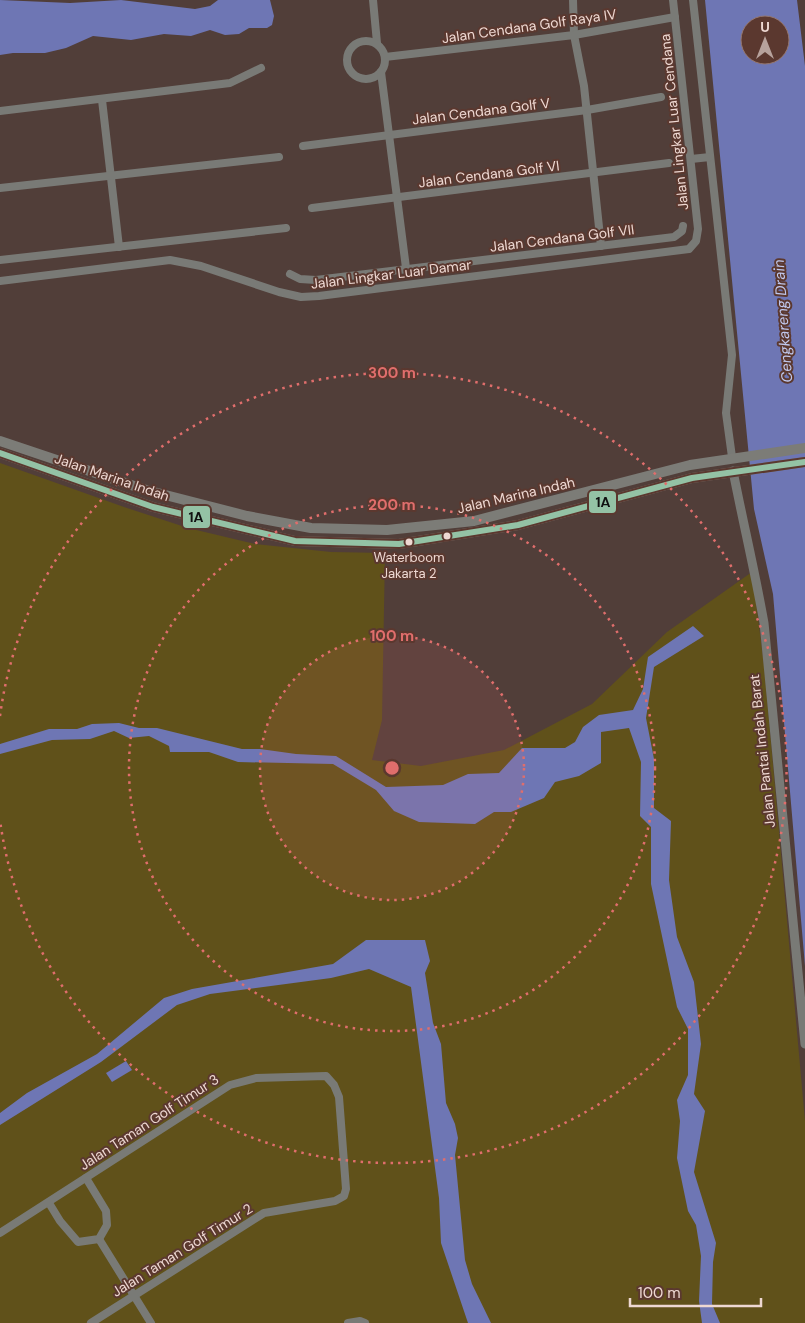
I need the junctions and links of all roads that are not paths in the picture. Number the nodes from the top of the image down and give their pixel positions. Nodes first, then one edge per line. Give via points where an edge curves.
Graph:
1 (373, 0) edge
2 (573, 0) edge
3 (673, 0) edge
4 (693, 0) edge
5 (675, 17) junction
6 (574, 35) junction
7 (377, 43) junction
8 (385, 57) junction
9 (261, 68) dead end
10 (381, 72) junction
11 (662, 98) dead end
12 (102, 100) junction
13 (587, 110) junction
14 (0, 111) edge
15 (389, 135) junction
16 (303, 146) dead end
17 (279, 157) dead end
18 (710, 157) junction
19 (691, 159) junction
20 (669, 163) dead end
21 (593, 174) junction
22 (111, 176) junction
23 (0, 188) edge
24 (397, 198) junction
25 (312, 208) dead end
26 (683, 226) dead end
27 (286, 228) dead end
28 (696, 241) joint
29 (601, 246) junction
30 (119, 247) junction
31 (0, 260) edge
32 (406, 268) junction
33 (290, 274) dead end
34 (0, 281) edge
35 (0, 441) edge
36 (805, 448) edge
37 (0, 453) edge
38 (732, 457) junction
39 (706, 462) junction
40 (805, 462) edge
41 (733, 471) junction
42 (709, 475) junction
43 (514, 512) junction
44 (518, 526) junction
45 (805, 1044) edge
46 (326, 1076) joint
47 (86, 1178) junction
48 (49, 1203) junction
49 (0, 1233) edge
50 (99, 1239) junction
51 (134, 1296) junction
52 (91, 1323) edge
53 (151, 1323) edge
54 (348, 1323) edge
55 (365, 1323) edge

1 - 7 street
2 - 6 street
3 - 5 street, Jalan Lingkar Luar Cendana
4 - 18 street
5 - 6 street, Jalan Cendana Golf Raya IV
5 - 19 street, Jalan Lingkar Luar Cendana
6 - 8 street, Jalan Cendana Golf Raya IV
6 - 13 street
7 - 8 street
7 - 10 street via 366,40 354,45 347,62 357,77 370,78
8 - 10 street
9 - 12 street via 230,83
10 - 15 street
11 - 13 street, Jalan Cendana Golf V
12 - 14 street
12 - 22 street
13 - 15 street, Jalan Cendana Golf V
13 - 21 street
15 - 16 street, Jalan Cendana Golf V
15 - 24 street
17 - 22 street
18 - 19 street
18 - 38 street via 732,355 726,413
19 - 28 street, Jalan Lingkar Luar Cendana via 698,229
20 - 21 street, Jalan Cendana Golf VI
21 - 24 street, Jalan Cendana Golf VI
21 - 29 street
22 - 23 street
22 - 30 street
24 - 25 street, Jalan Cendana Golf VI
24 - 32 street
26 - 29 street, Jalan Cendana Golf VII via 682,232 674,237
27 - 30 street
28 - 34 street, Jalan Lingkar Luar Damar via 690,249 681,251 319,296 279,292 201,266 170,260
29 - 32 street, Jalan Cendana Golf VII
30 - 31 street
32 - 33 street, Jalan Cendana Golf VII via 316,280 300,279
35 - 43 main road, Jalan Marina Indah via 146,490 247,516 311,528 388,530 433,527
36 - 38 main road, Jalan Marina Indah
37 - 44 main road, Jalan Marina Indah via 154,506 295,541 399,544
38 - 39 main road, Jalan Marina Indah
38 - 41 main road, Jalan Pantai Indah Barat
39 - 42 main road via 711,466
39 - 43 main road, Jalan Marina Indah
40 - 41 main road, Jalan Marina Indah
41 - 42 main road, Jalan Marina Indah
41 - 45 street, Jalan Pantai Indah Barat via 764,623
42 - 44 main road, Jalan Marina Indah
43 - 44 main road
46 - 47 street, Jalan Taman Golf Timur 3 via 256,1078 230,1085
46 - 51 street, Jalan Taman Golf Timur 2 via 339,1097 344,1196 335,1201 264,1213
47 - 48 street, Jalan Taman Golf Timur 3
47 - 50 street via 106,1211 107,1225
48 - 49 street, Jalan Taman Golf Timur 3
48 - 50 street via 60,1222 78,1242
50 - 51 street
51 - 52 street, Jalan Taman Golf Timur 2
51 - 53 street
54 - 55 street

